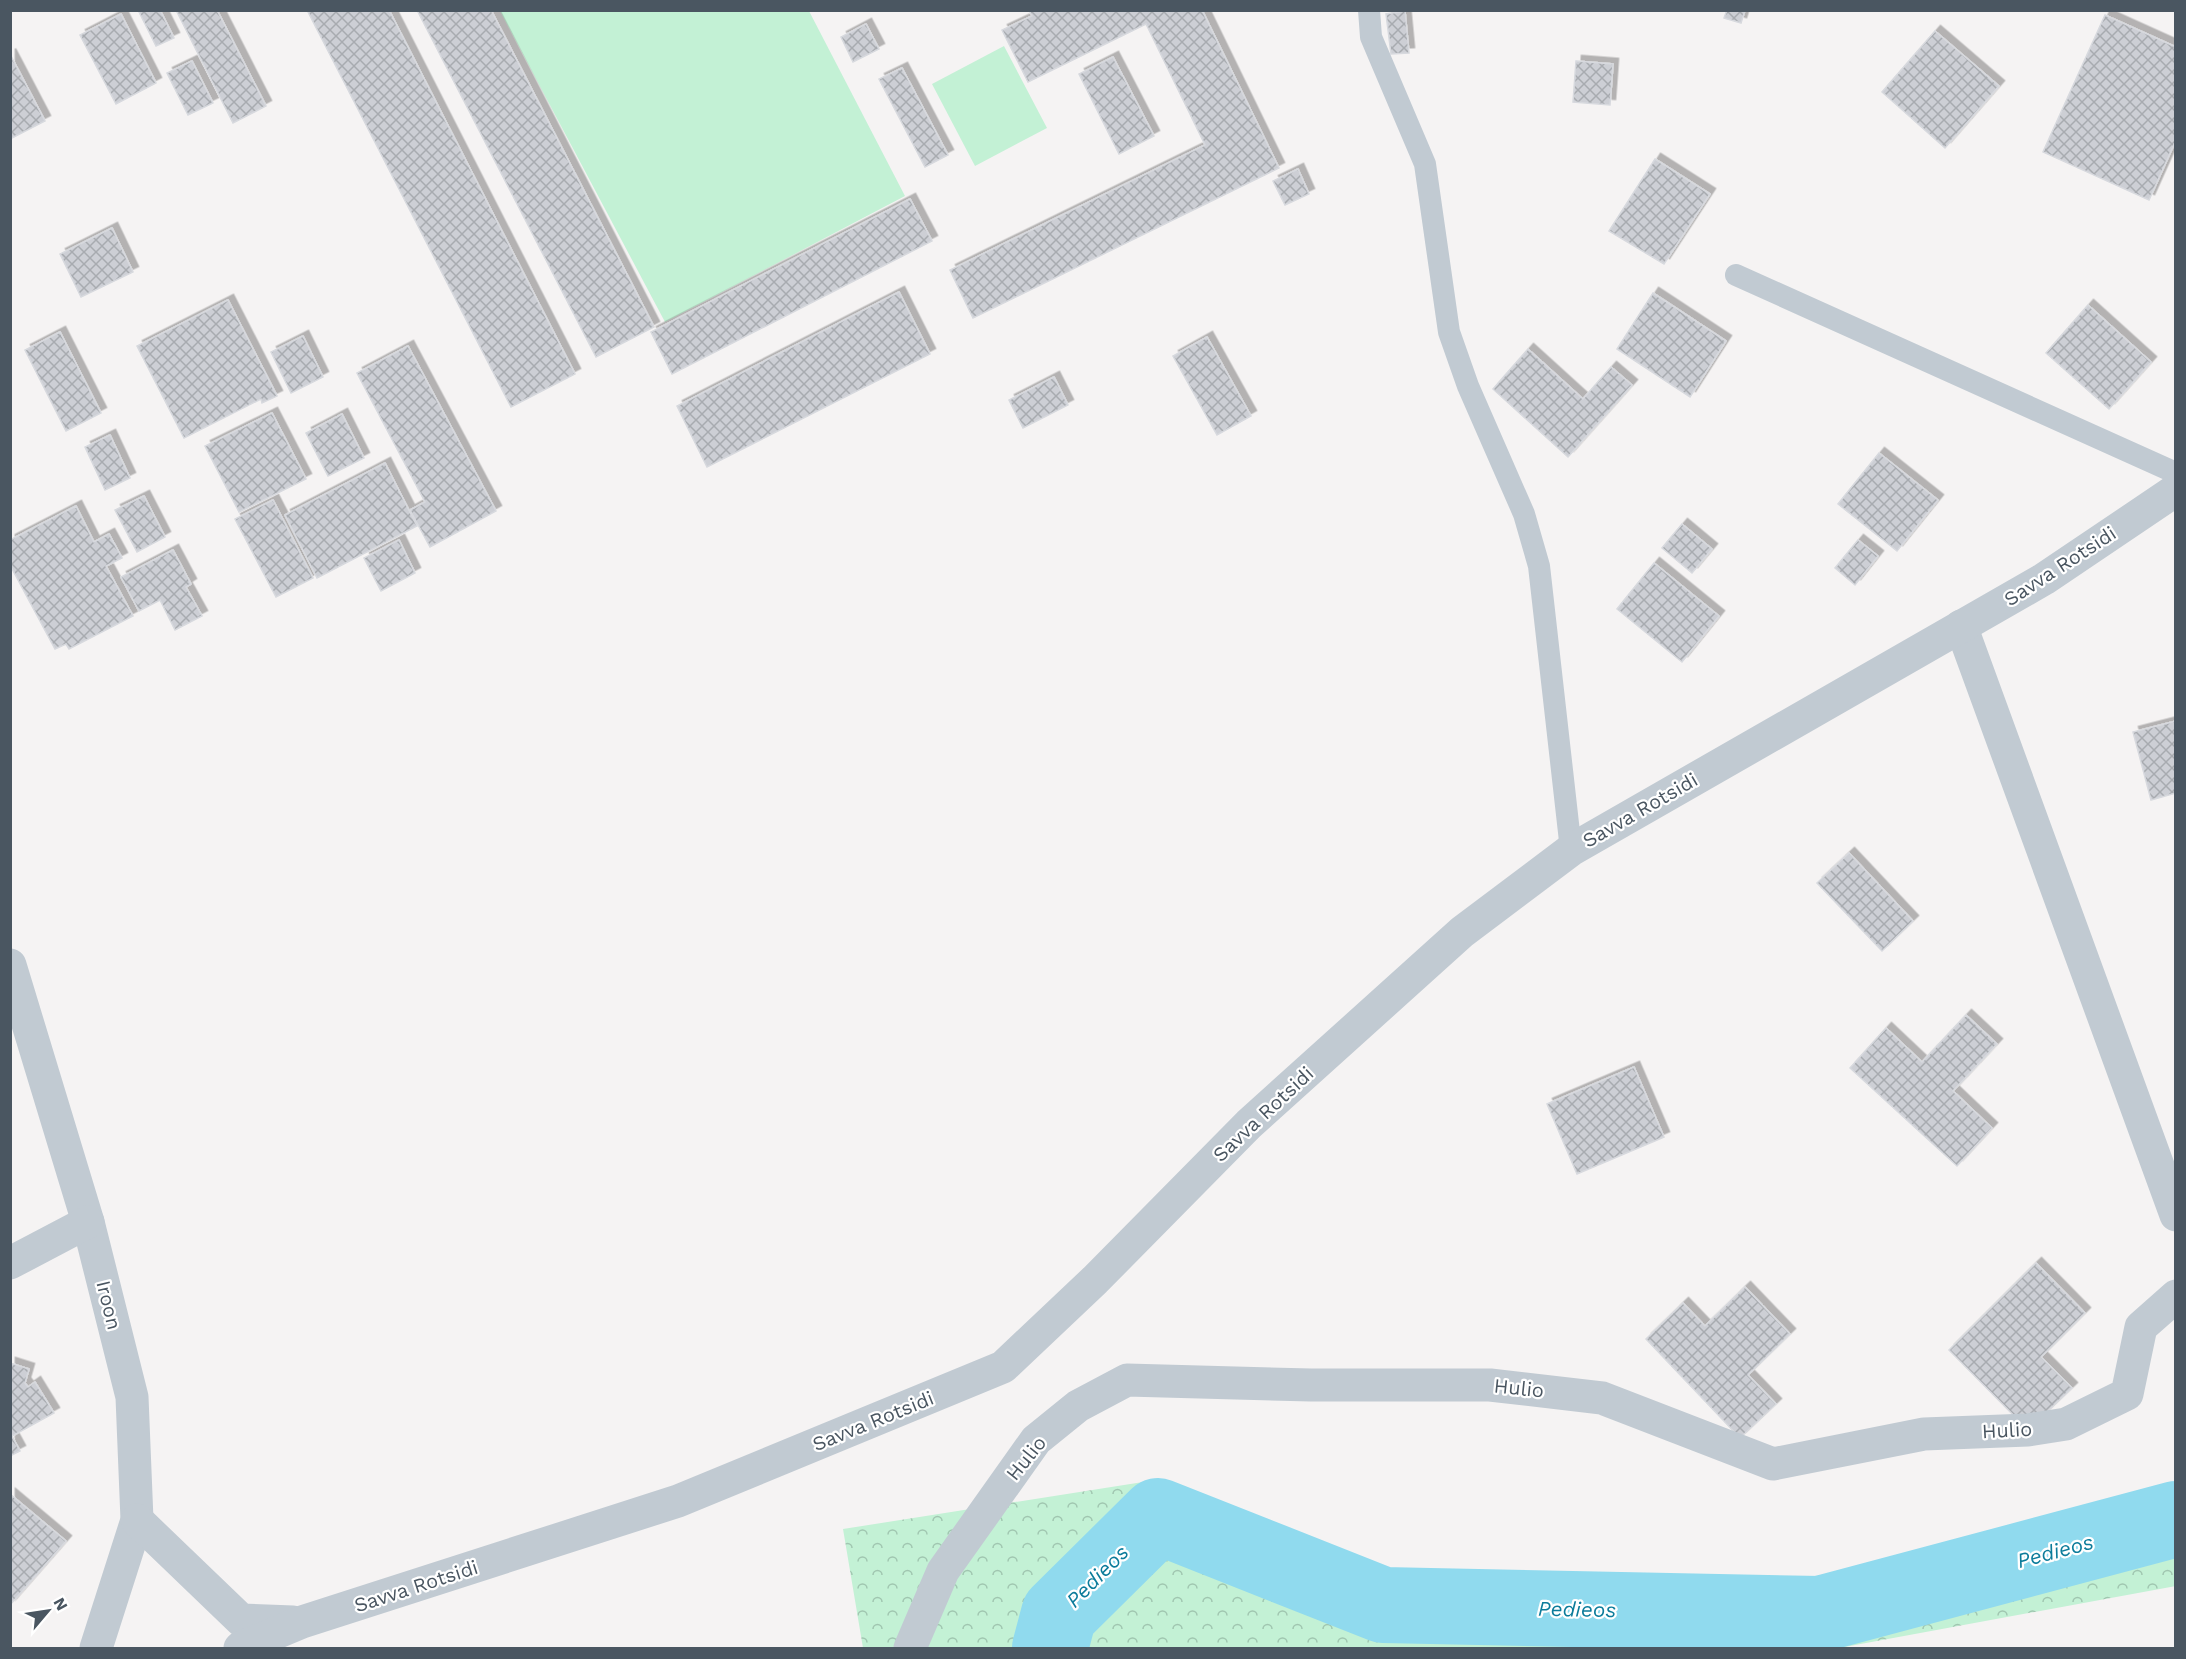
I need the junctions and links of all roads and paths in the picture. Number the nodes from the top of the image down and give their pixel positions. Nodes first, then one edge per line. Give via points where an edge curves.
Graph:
1 (1369, 10) edge
2 (1736, 275) dead end
3 (2175, 473) edge
4 (2175, 490) edge
5 (1961, 626) junction
6 (1571, 850) junction
7 (10, 966) edge
8 (2175, 1215) edge
9 (88, 1221) junction
10 (10, 1263) edge
11 (2175, 1296) edge
12 (137, 1521) junction
13 (302, 1622) junction
14 (96, 1648) edge
15 (240, 1648) edge
16 (910, 1648) edge

1 - 6 lane via 1371,38 1425,164 1449,332 1467,386 1524,514 1539,566
2 - 3 lane
4 - 5 street, Savva Rotsidi via 2044,579
5 - 6 street, Savva Rotsidi
5 - 8 street
6 - 13 street, Savva Rotsidi via 1462,932 1249,1124 1004,1367 678,1501
7 - 9 street, Iroon
9 - 10 street
9 - 12 street, Iroon via 132,1397
11 - 16 street, Hulio via 2141,1327 2127,1394 2066,1424 2028,1431 1924,1434 1773,1464 1602,1398 1490,1385 1127,1380 1078,1406 1036,1440 943,1571
12 - 13 street, Savva Rotsidi via 241,1620
12 - 14 street, Iroon
13 - 15 street, Savva Rotsidi

